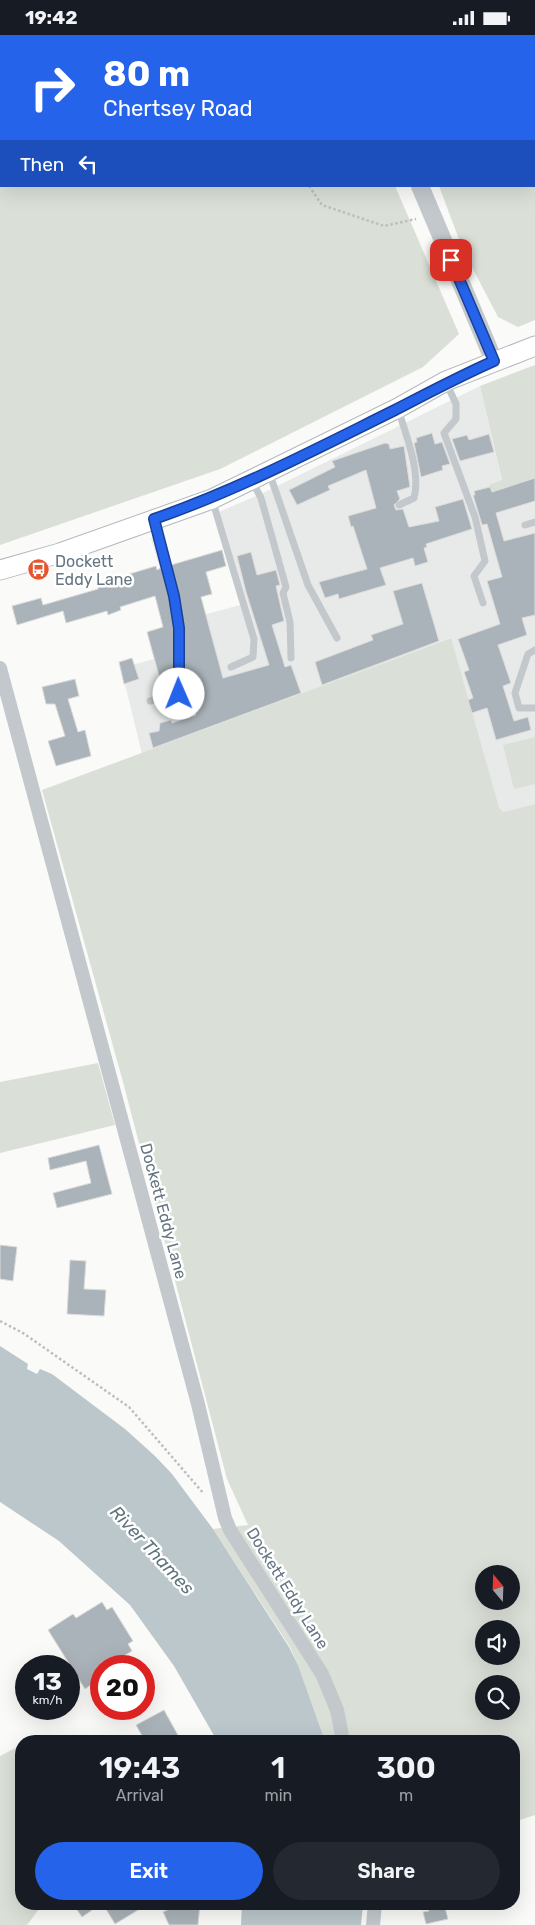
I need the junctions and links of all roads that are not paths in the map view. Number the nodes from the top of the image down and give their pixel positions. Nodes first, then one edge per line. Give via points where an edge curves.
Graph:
1 (420, 187) edge
2 (535, 346) edge
3 (494, 361) junction
4 (446, 381) junction
5 (398, 408) junction
6 (269, 472) junction
7 (252, 480) junction
8 (212, 499) junction
9 (399, 505) dead end
10 (154, 519) junction
11 (535, 522) edge
12 (525, 525) dead end
13 (0, 570) edge
14 (483, 603) dead end
15 (337, 638) dead end
16 (535, 650) edge
17 (291, 658) dead end
18 (231, 667) dead end
19 (0, 668) edge
20 (150, 701) dead end
21 (535, 708) edge
22 (342, 1735) edge
23 (374, 1910) edge
24 (373, 1925) edge

1 - 3 street
2 - 3 main road
3 - 4 main road
4 - 5 main road
4 - 14 lane via 456,404 456,419 444,433 474,517 485,561 474,576
5 - 6 main road
5 - 9 lane via 417,486 414,498
6 - 7 main road
6 - 15 lane via 308,585
7 - 8 main road
7 - 17 lane via 261,498 286,587 283,593 290,622
8 - 10 main road
8 - 18 lane via 254,639 253,657
10 - 13 main road via 60,553
10 - 20 lane via 179,628 180,687 179,694
11 - 12 lane
16 - 21 lane via 528,654 514,693 519,709
19 - 22 street, Dockett Eddy Lane via 198,1404 225,1518 322,1674 337,1710
23 - 24 street

